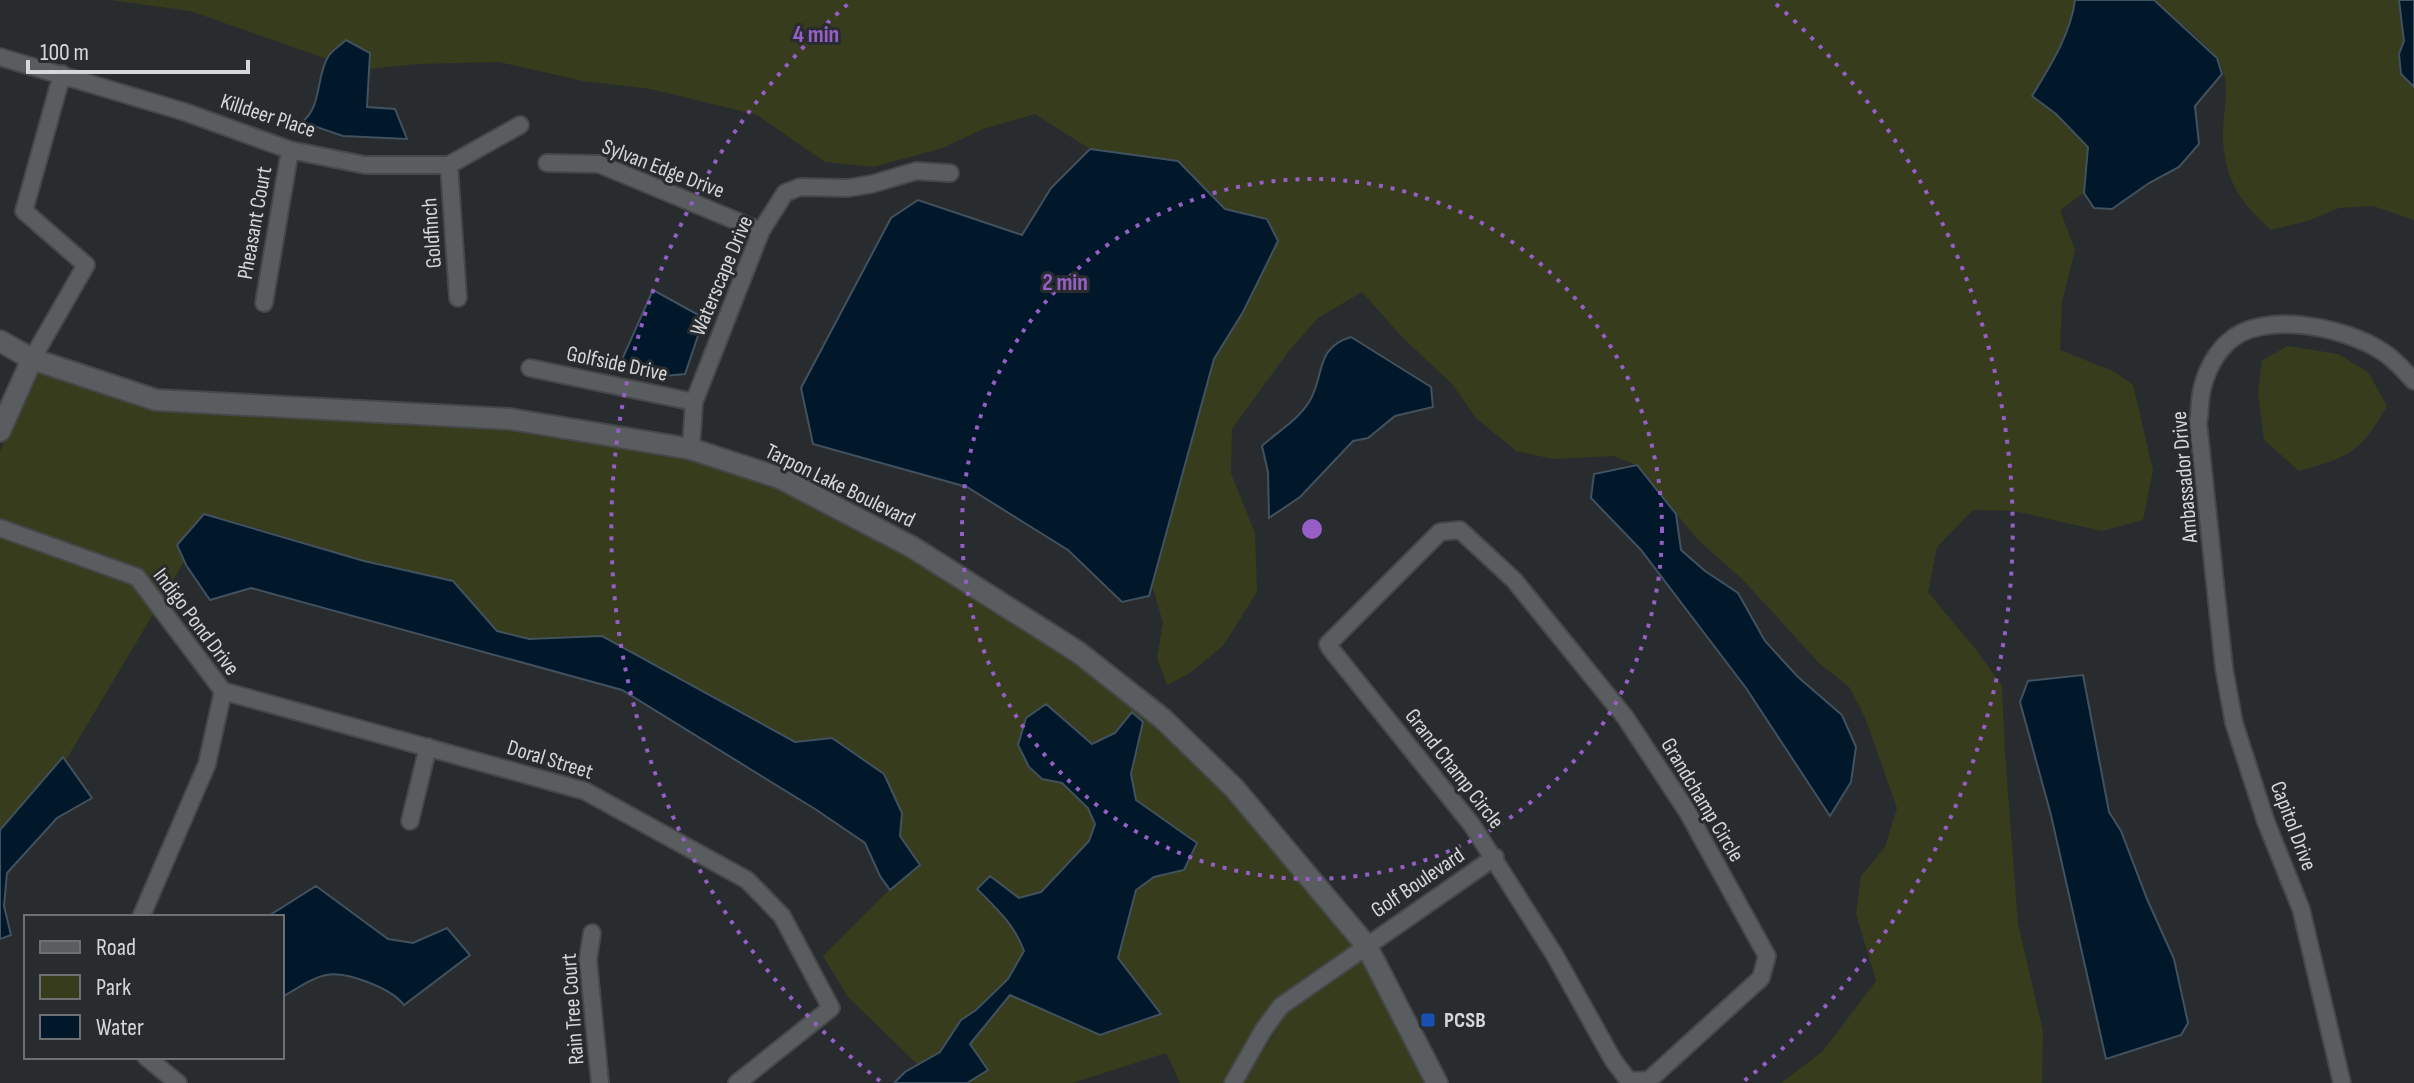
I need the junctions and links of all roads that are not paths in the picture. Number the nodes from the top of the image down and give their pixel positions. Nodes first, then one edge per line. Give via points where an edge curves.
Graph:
1 (0, 57) edge
2 (62, 74) junction
3 (520, 125) dead end
4 (290, 150) junction
5 (547, 163) dead end
6 (449, 165) junction
7 (950, 173) dead end
8 (761, 231) junction
9 (458, 298) dead end
10 (264, 303) dead end
11 (0, 341) edge
12 (32, 359) junction
13 (530, 368) dead end
14 (2414, 381) edge
15 (694, 402) junction
16 (0, 431) edge
17 (691, 449) junction
18 (0, 528) edge
19 (1460, 530) joint
20 (2216, 583) joint
21 (223, 691) junction
22 (428, 747) junction
23 (410, 821) dead end
24 (1495, 857) junction
25 (142, 915) edge
26 (592, 933) dead end
27 (1366, 945) junction
28 (148, 1059) edge
29 (1629, 1081) joint
30 (178, 1083) edge
31 (600, 1083) edge
32 (737, 1083) edge
33 (1233, 1083) edge
34 (1437, 1083) edge
35 (2342, 1083) edge

1 - 2 street, Killdeer Place
2 - 4 street, Killdeer Place
2 - 12 street via 24,211 86,265
3 - 6 street, Killdeer Place
4 - 6 street, Killdeer Place via 365,165
4 - 10 street, Pheasant Court
5 - 8 street, Sylvan Edge Drive via 599,164
6 - 9 street, Goldfinch
7 - 8 street, Waterscape Drive via 916,171 848,188 800,187 785,193
8 - 15 street, Waterscape Drive
11 - 12 street, Tarpon Lake Boulevard
12 - 16 street
12 - 17 street, Tarpon Lake Boulevard via 156,400 510,419
13 - 15 street, Golfside Drive
14 - 20 street, Ambassador Drive via 2383,352 2344,333 2265,324 2227,342 2204,383 2198,422
15 - 17 street, Waterscape Drive
17 - 27 street, Tarpon Lake Boulevard via 780,478 912,547 1078,652 1163,719 1234,788
18 - 21 street, Indigo Pond Drive via 137,577
19 - 24 street, Grand Champ Circle via 1440,532 1328,644
19 - 29 street, Grandchamp Circle via 1514,580 1625,717 1687,811 1767,956 1761,978 1673,1059 1649,1080
20 - 35 street, Capitol Drive via 2234,723 2301,909
21 - 22 street, Doral Street
21 - 25 street, Indigo Pond Drive via 207,764
22 - 23 street
22 - 32 street, Doral Street via 585,791 747,880 782,916 831,1008
24 - 27 street, Golf Boulevard
24 - 29 street, Grand Champ Circle
26 - 31 street, Rain Tree Court via 588,960
27 - 33 street, Golf Boulevard via 1281,1006
27 - 34 street, Tarpon Lake Boulevard
28 - 30 street

